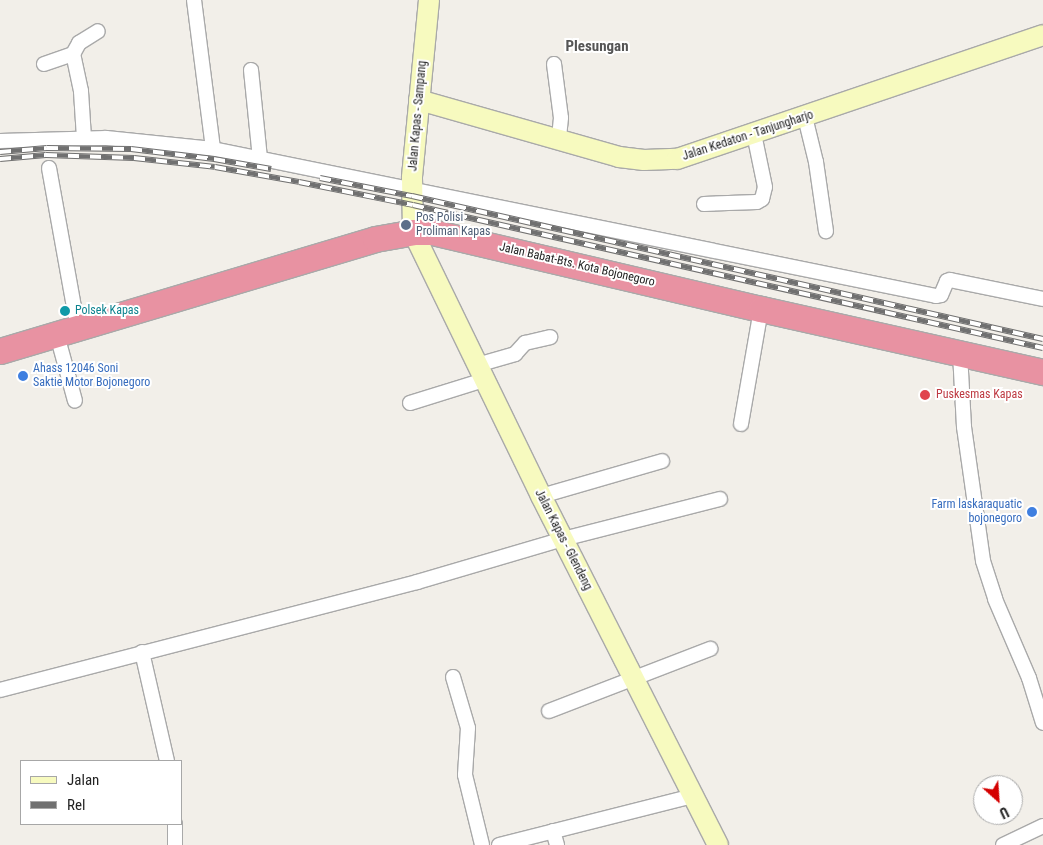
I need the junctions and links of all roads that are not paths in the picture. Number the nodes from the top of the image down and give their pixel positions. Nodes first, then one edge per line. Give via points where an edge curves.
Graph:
1 (194, 0) edge
2 (429, 0) edge
3 (98, 31) dead end
4 (1043, 36) edge
5 (73, 54) junction
6 (44, 64) dead end
7 (554, 64) dead end
8 (252, 70) dead end
9 (419, 100) junction
10 (805, 117) junction
11 (754, 134) junction
12 (84, 138) junction
13 (559, 138) junction
14 (0, 141) edge
15 (213, 149) junction
16 (260, 158) junction
17 (49, 168) dead end
18 (412, 188) junction
19 (704, 204) dead end
20 (826, 231) dead end
21 (413, 232) junction
22 (1043, 299) edge
23 (761, 309) junction
24 (68, 332) junction
25 (550, 338) dead end
26 (0, 351) edge
27 (960, 353) junction
28 (481, 372) junction
29 (1043, 372) edge
30 (75, 401) dead end
31 (410, 403) dead end
32 (741, 424) dead end
33 (662, 461) dead end
34 (541, 496) junction
35 (720, 499) dead end
36 (563, 539) junction
37 (710, 649) dead end
38 (142, 652) junction
39 (453, 677) dead end
40 (634, 678) junction
41 (0, 690) edge
42 (549, 711) dead end
43 (1043, 723) edge
44 (167, 760) edge
45 (692, 796) junction
46 (175, 825) edge
47 (1041, 832) edge
48 (555, 838) edge
49 (175, 845) edge
50 (482, 845) edge
51 (500, 845) edge
52 (718, 845) edge
53 (1003, 845) edge

1 - 15 street
2 - 9 street, Jalan Kapas - Sampang
3 - 5 street via 80,43
4 - 10 street, Jalan Kedaton - Tanjungharjo
5 - 6 street
5 - 12 street via 81,92
7 - 13 street via 561,118
8 - 16 street
9 - 13 street, Jalan Kedaton - Tanjungharjo
9 - 18 street, Jalan Kapas - Sampang
10 - 11 street, Jalan Kedaton - Tanjungharjo
10 - 20 street via 816,162
11 - 13 street, Jalan Kedaton - Tanjungharjo via 677,159 644,160 619,157
11 - 19 street via 765,187 762,199 757,202
12 - 14 street
12 - 15 street
15 - 16 street
16 - 18 street
17 - 24 street
18 - 21 street, Jalan Kapas - Sampang
18 - 22 street via 938,296 950,280
21 - 23 highway, Jalan Babat-Bts. Kota Bojonegoro via 450,235
21 - 24 highway, Jalan Babat-Bts. Kota Bojonegoro via 375,239
21 - 28 street, Jalan Kapas - Glendeng
23 - 27 highway, Jalan Babat-Bts. Kota Bojonegoro
23 - 32 street
24 - 26 highway, Jalan Babat-Bts. Kota Bojonegoro
24 - 30 street
25 - 28 street via 525,344 515,354
27 - 29 highway, Jalan Babat-Bts. Kota Bojonegoro
27 - 43 street via 964,427 983,561 995,599 1029,678
28 - 31 street
28 - 34 street, Jalan Kapas - Glendeng
33 - 34 street
34 - 36 street, Jalan Kapas - Glendeng
35 - 36 street
36 - 38 street via 417,582
36 - 40 street, Jalan Kapas - Glendeng
37 - 40 street
38 - 41 street
38 - 44 street
39 - 50 street via 468,728 465,775
40 - 42 street
40 - 45 street, Jalan Kapas - Glendeng
45 - 48 street
45 - 52 street, Jalan Kapas - Glendeng
46 - 49 street
47 - 53 street
48 - 51 street

